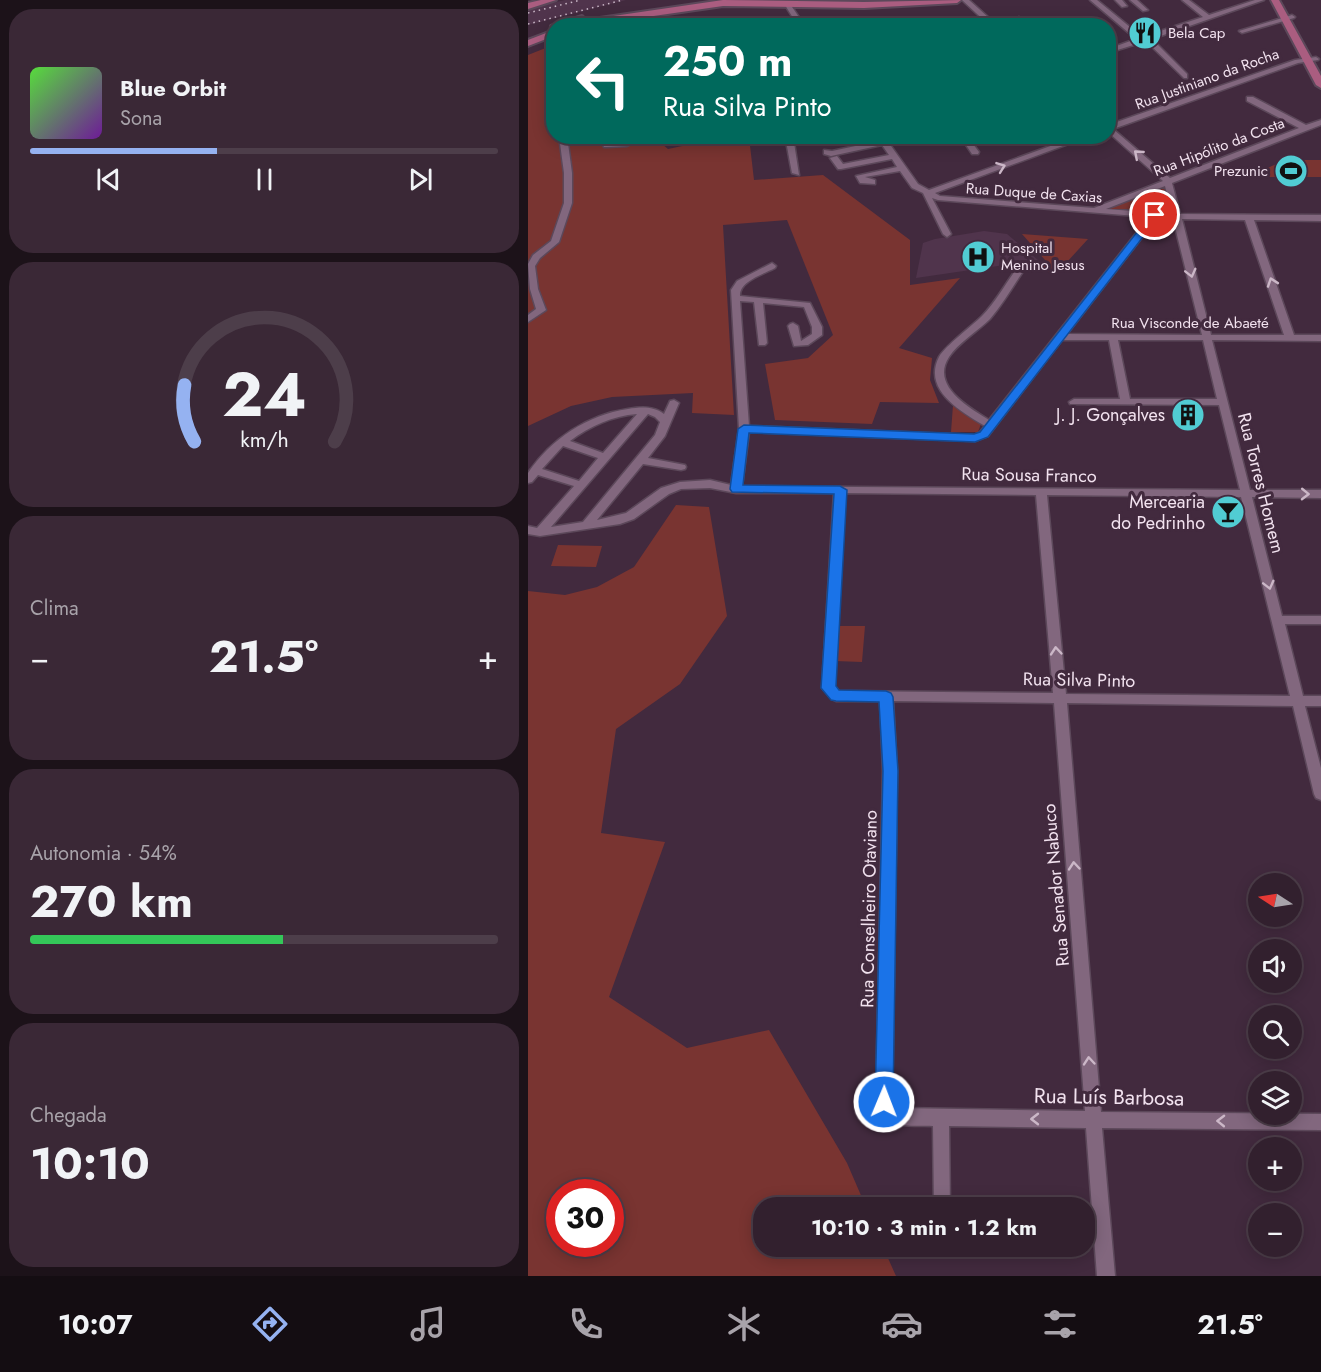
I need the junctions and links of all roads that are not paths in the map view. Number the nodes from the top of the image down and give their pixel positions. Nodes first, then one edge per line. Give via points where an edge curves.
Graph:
1 (552, 0) edge
2 (695, 0) edge
3 (747, 0) edge
4 (815, 0) edge
5 (957, 0) edge
6 (965, 0) edge
7 (1093, 0) edge
8 (1118, 0) edge
9 (1134, 0) edge
10 (1185, 0) edge
11 (1261, 0) edge
12 (1275, 0) edge
13 (1283, 0) edge
14 (528, 1) edge
15 (537, 1) edge
16 (790, 2) edge
17 (723, 3) junction
18 (825, 5) junction
19 (528, 6) edge
20 (1124, 6) dead end
21 (1146, 10) dead end
22 (1206, 16) dead end
23 (1288, 17) junction
24 (587, 18) edge
25 (633, 18) edge
26 (798, 18) edge
27 (986, 18) edge
28 (546, 30) edge
29 (1242, 31) dead end
30 (546, 32) edge
31 (528, 33) edge
32 (546, 33) edge
33 (528, 38) edge
34 (1144, 39) junction
35 (528, 43) edge
36 (1116, 48) edge
37 (1311, 59) junction
38 (1321, 69) edge
39 (1184, 76) dead end
40 (1321, 85) edge
41 (1250, 99) dead end
42 (1321, 122) edge
43 (1116, 126) edge
44 (1305, 128) junction
45 (1116, 134) edge
46 (563, 144) edge
47 (606, 144) edge
48 (627, 144) dead end
49 (791, 144) edge
50 (865, 144) edge
51 (886, 144) edge
52 (969, 144) edge
53 (1065, 144) edge
54 (975, 152) dead end
55 (894, 156) junction
56 (902, 168) junction
57 (796, 173) dead end
58 (1168, 181) junction
59 (872, 182) dead end
60 (926, 194) junction
61 (1094, 210) junction
62 (1155, 215) junction
63 (1176, 217) junction
64 (1249, 218) junction
65 (1321, 218) edge
66 (947, 234) dead end
67 (772, 266) dead end
68 (1018, 273) dead end
69 (736, 298) junction
70 (758, 299) junction
71 (528, 319) edge
72 (794, 326) dead end
73 (1059, 338) junction
74 (1113, 338) junction
75 (1207, 338) junction
76 (1290, 338) junction
77 (1321, 338) edge
78 (762, 343) dead end
79 (1074, 402) dead end
80 (1126, 402) junction
81 (1224, 402) junction
82 (674, 403) dead end
83 (646, 410) junction
84 (665, 422) junction
85 (990, 425) junction
86 (744, 429) junction
87 (561, 442) junction
88 (605, 457) junction
89 (642, 460) junction
90 (681, 467) dead end
91 (535, 470) junction
92 (528, 480) edge
93 (581, 485) junction
94 (736, 489) junction
95 (840, 490) junction
96 (1041, 492) junction
97 (1246, 494) junction
98 (1321, 494) edge
99 (587, 525) junction
100 (528, 530) edge
101 (540, 532) junction
102 (1277, 620) junction
103 (1321, 620) edge
104 (886, 697) junction
105 (1060, 698) junction
106 (1299, 701) junction
107 (1321, 701) edge
108 (1321, 794) edge
109 (897, 1116) joint
110 (941, 1118) junction
111 (1094, 1119) junction
112 (1321, 1122) edge
113 (942, 1197) edge
114 (1106, 1276) edge

1 - 15 main road
2 - 24 main road
3 - 17 main road
4 - 18 main road
5 - 18 main road
6 - 27 street
7 - 34 street
8 - 20 street
9 - 21 street
10 - 22 street
11 - 34 street
12 - 23 main road
13 - 23 main road
14 - 15 main road
15 - 19 main road
16 - 17 main road
16 - 18 main road
16 - 26 street
17 - 25 main road
23 - 29 street
23 - 37 main road
28 - 31 main road
30 - 33 main road
32 - 35 main road
34 - 36 street
34 - 39 street
37 - 38 main road
37 - 40 main road
37 - 43 street, Rua Justiniano da Rocha
41 - 44 street
42 - 44 street, Rua Hipólito da Costa
44 - 58 street, Rua Hipólito da Costa
58 -> 45 street
46 - 71 street via 568,202 555,242 532,261 541,310
47 - 48 street
49 - 57 street
50 - 55 street via 831,155 842,169
51 - 55 street
52 - 54 street
60 -> 53 street
55 - 56 street
56 - 59 street via 860,176
56 - 60 street
58 - 61 street, Rua Hipólito da Costa
58 - 63 street, Rua Torres Homem
60 - 61 street, Rua Duque de Caxias via 948,200
60 - 66 street
61 - 62 street, Rua Duque de Caxias
62 - 63 street, Rua Duque de Caxias
62 - 73 street
63 - 64 street, Rua Duque de Caxias
63 -> 75 street, Rua Torres Homem
64 - 65 street, Rua Duque de Caxias
76 -> 64 street
67 - 69 street via 740,283 735,290
68 - 85 street via 987,316 944,357 939,376 952,400
69 - 70 street
69 - 86 street
70 - 72 street via 807,305 817,327 815,339 797,344
70 - 78 street
73 - 74 street, Rua Visconde de Abaeté
73 - 85 street
74 - 75 street, Rua Visconde de Abaeté
74 - 80 street
75 - 76 street, Rua Visconde de Abaeté
75 - 81 street, Rua Torres Homem
76 - 77 street, Rua Visconde de Abaeté
79 - 80 street
80 - 81 street
81 - 97 street, Rua Torres Homem
82 - 84 street
83 - 84 street via 660,414
83 - 87 street via 607,416
83 - 88 street
84 - 89 street
85 - 86 street via 975,438
86 - 94 street
87 - 88 street
87 - 91 street
88 - 93 street
89 - 90 street
89 - 99 street
91 - 92 street
91 - 93 street
93 - 101 street
94 - 95 street, Rua Sousa Franco
94 - 99 street, Rua Sousa Franco via 710,484 680,486 616,522
95 - 96 street, Rua Sousa Franco
95 - 104 street, Rua Silva Pinto via 828,688 836,696
96 - 97 street, Rua Sousa Franco
105 -> 96 street, Rua Senador Nabuco
97 -> 98 street, Rua Sousa Franco
97 -> 102 street, Rua Torres Homem
99 - 101 street, Rua Sousa Franco
100 - 101 street, Rua Sousa Franco
102 - 103 street
102 - 106 street, Rua Torres Homem
104 - 105 street, Rua Silva Pinto
104 - 109 street, Rua Conselheiro Otaviano via 890,771 884,1102 888,1111
105 - 106 street, Rua Silva Pinto
111 -> 105 street, Rua Senador Nabuco
106 - 107 street, Rua Silva Pinto
106 - 108 street, Rua Torres Homem
109 - 110 street, Rua Luís Barbosa
111 -> 110 street, Rua Luís Barbosa
110 - 113 street
112 -> 111 street, Rua Luís Barbosa
111 - 114 street, Rua Senador Nabuco

